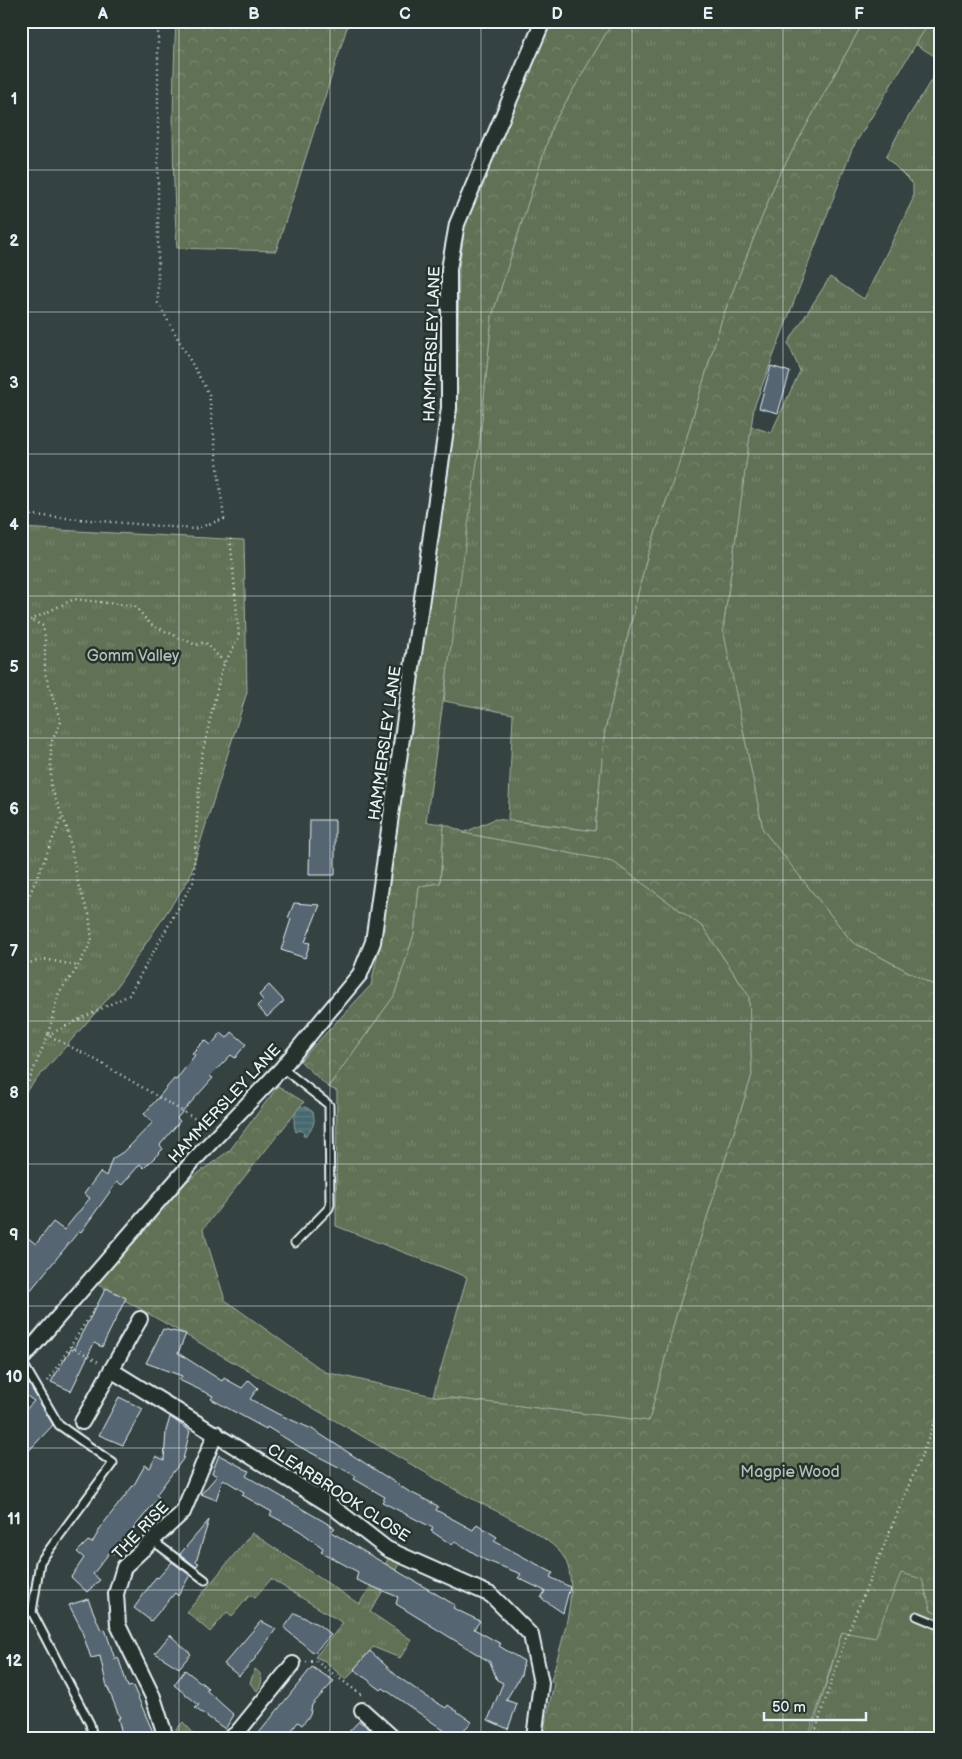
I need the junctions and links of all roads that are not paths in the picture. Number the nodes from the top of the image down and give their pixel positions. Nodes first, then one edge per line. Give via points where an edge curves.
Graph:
1 (543, 21) edge
2 (282, 1068) junction
3 (295, 1243) dead end
4 (140, 1319) dead end
5 (21, 1360) edge
6 (111, 1370) junction
7 (82, 1422) dead end
8 (216, 1433) junction
9 (152, 1541) junction
10 (205, 1580) dead end
11 (918, 1616) dead end
12 (941, 1626) edge
13 (293, 1664) road end
14 (362, 1710) road end
15 (390, 1737) edge
16 (93, 1738) edge
17 (166, 1738) edge
18 (230, 1738) edge
19 (534, 1738) edge

1 - 2 street, HAMMERSLEY LANE via 457,224 449,269 450,408 373,942 360,974
2 - 3 lane via 329,1105 330,1204
2 - 5 street, HAMMERSLEY LANE via 222,1131
4 - 6 street
5 - 16 lane via 60,1425 113,1463 40,1562 32,1612 90,1724
6 - 7 street
6 - 8 street, CLEARBROOK CLOSE
8 - 9 street, THE RISE via 183,1512
8 - 19 street, CLEARBROOK CLOSE via 333,1507 387,1549 491,1595 531,1635 541,1683
9 - 10 lane
9 - 17 street, THE RISE via 124,1567 116,1594 118,1625 153,1697
11 - 12 lane
13 - 18 street
14 - 15 street

